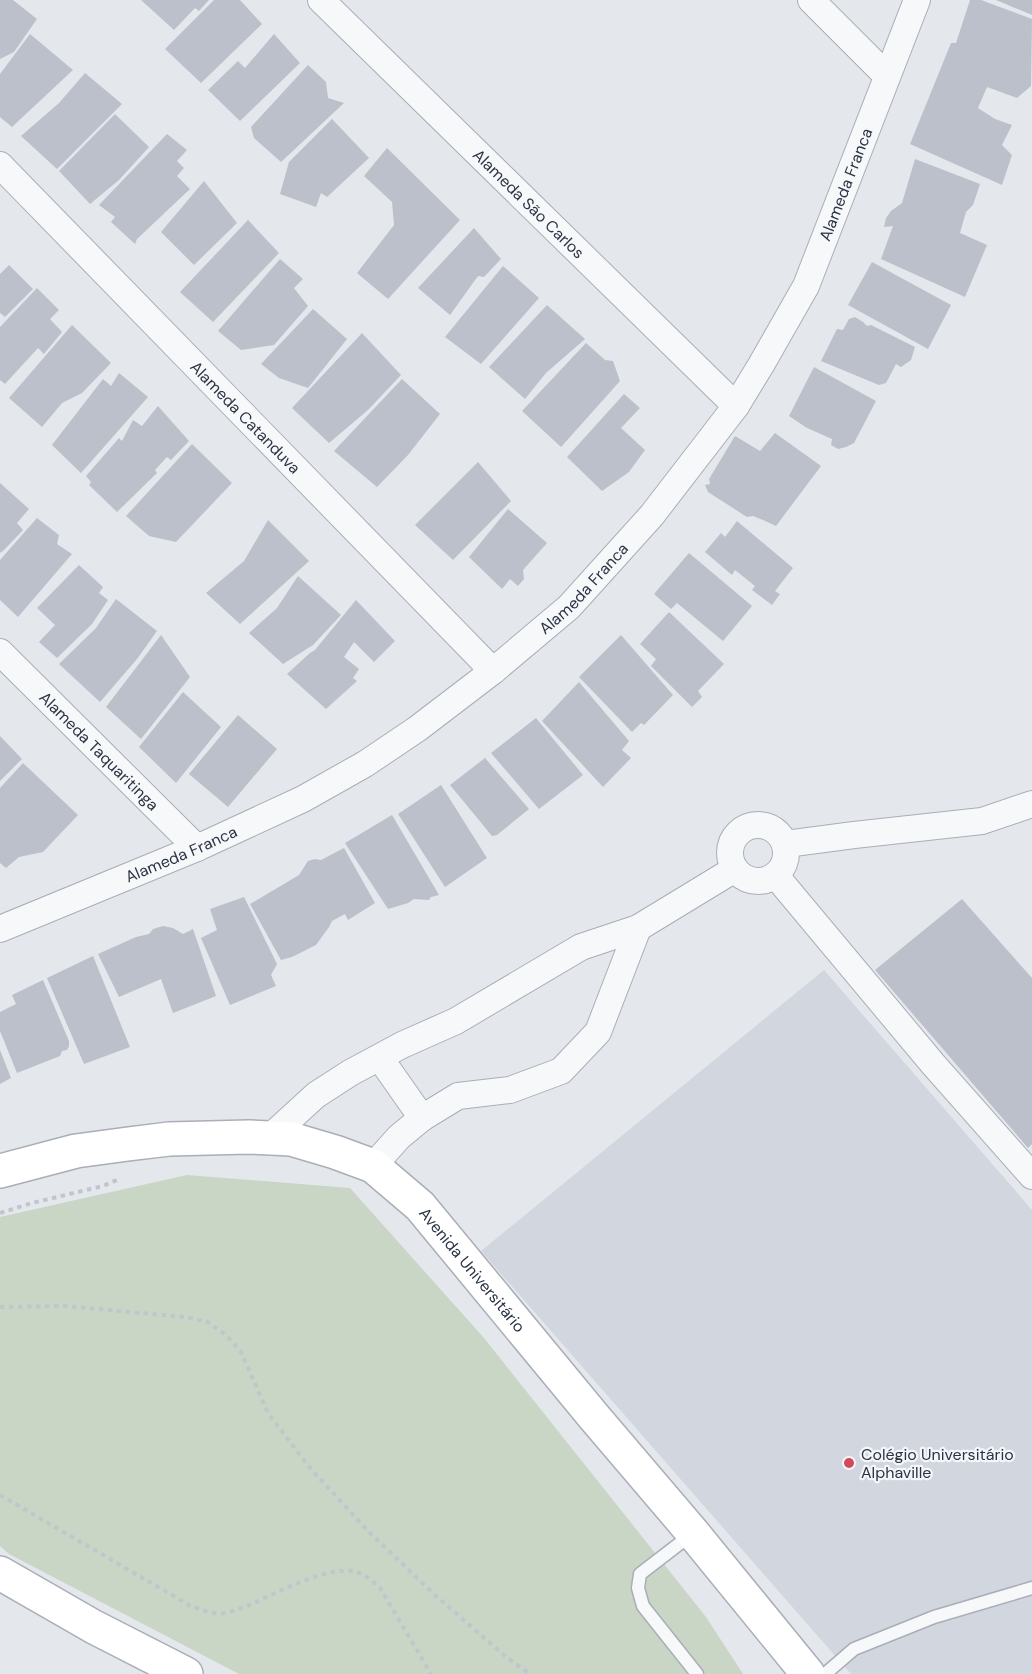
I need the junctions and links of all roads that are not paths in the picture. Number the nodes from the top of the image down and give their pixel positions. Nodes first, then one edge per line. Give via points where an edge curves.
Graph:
1 (321, 0) edge
2 (811, 0) edge
3 (917, 0) edge
4 (887, 76) junction
5 (0, 165) edge
6 (736, 406) junction
7 (0, 652) edge
8 (493, 671) junction
9 (1032, 804) edge
10 (786, 844) junction
11 (197, 848) junction
12 (735, 869) junction
13 (776, 876) junction
14 (638, 928) junction
15 (0, 930) edge
16 (380, 1058) junction
17 (422, 1118) junction
18 (269, 1138) junction
19 (373, 1166) junction
20 (0, 1171) edge
21 (1032, 1176) edge
22 (693, 1533) junction
23 (0, 1573) edge
24 (1032, 1588) edge
25 (186, 1674) edge
26 (697, 1674) edge
27 (808, 1674) edge
28 (825, 1674) edge

1 - 6 street, Alameda São Carlos
2 - 4 street
3 - 4 street, Alameda Franca
4 - 6 street, Alameda Franca via 806,286
5 - 8 street, Alameda Catanduva
6 - 8 street, Alameda Franca via 652,515 569,607
7 - 11 street, Alameda Taquaritinga
8 - 11 street, Alameda Franca via 365,764 303,799
9 - 10 street via 982,821
10 - 12 street via 775,830 759,824 742,829 733,839 730,851
10 - 13 street via 786,861
11 - 15 street, Alameda Franca
12 - 13 street via 751,880 764,881
12 - 14 street
13 - 21 street
14 - 16 street via 581,947 456,1021
14 - 17 street via 598,1032 561,1071 510,1090 458,1096
16 - 17 street
16 - 18 street via 316,1095
17 - 19 street
18 - 19 main road, Avenida Universitário via 291,1139
18 - 20 main road, Avenida Universitário via 169,1139 128,1144 76,1151
19 - 22 main road, Avenida Universitário via 420,1206
22 - 26 lane via 640,1574 638,1588 643,1605
22 - 27 main road, Avenida Universitário
23 - 25 main road
24 - 28 lane via 934,1617 854,1649

